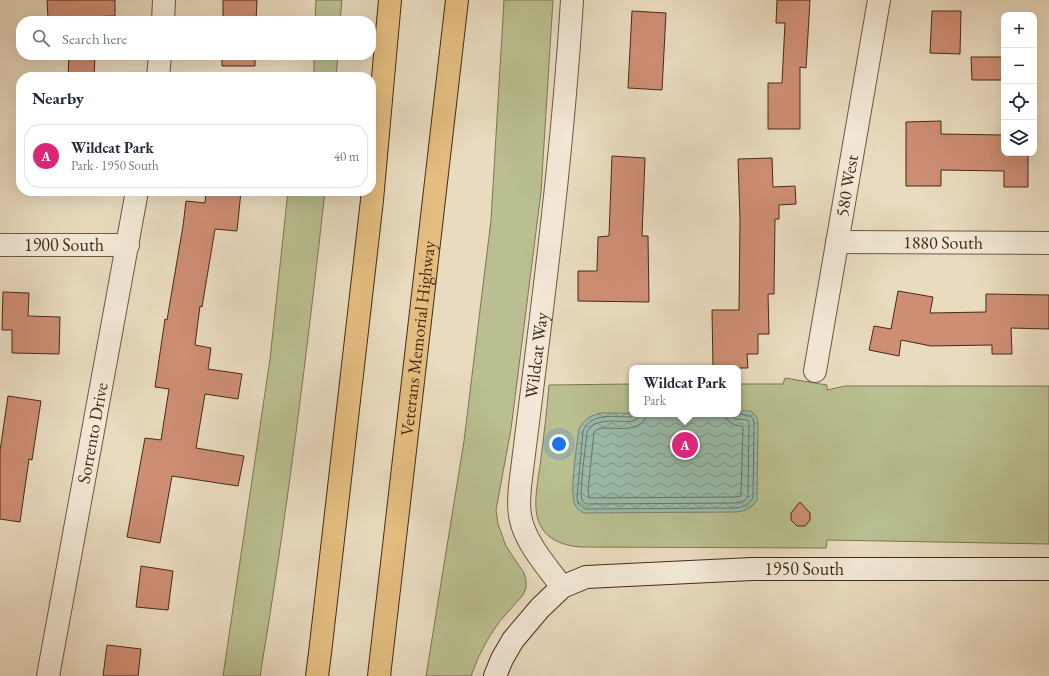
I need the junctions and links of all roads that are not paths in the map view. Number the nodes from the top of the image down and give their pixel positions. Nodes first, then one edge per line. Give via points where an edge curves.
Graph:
1 (164, 0) edge
2 (390, 0) edge
3 (457, 0) edge
4 (572, 0) edge
5 (879, 0) edge
6 (163, 16) edge
7 (160, 60) edge
8 (158, 72) edge
9 (376, 156) edge
10 (136, 196) edge
11 (372, 196) edge
12 (837, 242) junction
13 (1049, 243) edge
14 (0, 245) edge
15 (128, 245) junction
16 (814, 371) dead end
17 (1049, 569) edge
18 (562, 587) junction
19 (48, 676) edge
20 (317, 676) edge
21 (379, 676) edge
22 (495, 676) edge

1 - 6 street
2 - 9 highway
3 - 21 highway, Veterans Memorial Highway
4 - 18 street, Wildcat Way via 551,237 519,507 521,524 528,539
5 - 12 street, 580 West
7 - 8 street
10 - 15 street, Sorrento Drive
11 - 20 highway
12 - 13 street, 1880 South
12 - 16 street, 580 West
14 - 15 street, 1900 South
15 - 19 street, Sorrento Drive
17 - 18 street, 1950 South via 752,569 586,577
18 - 22 street via 513,640

